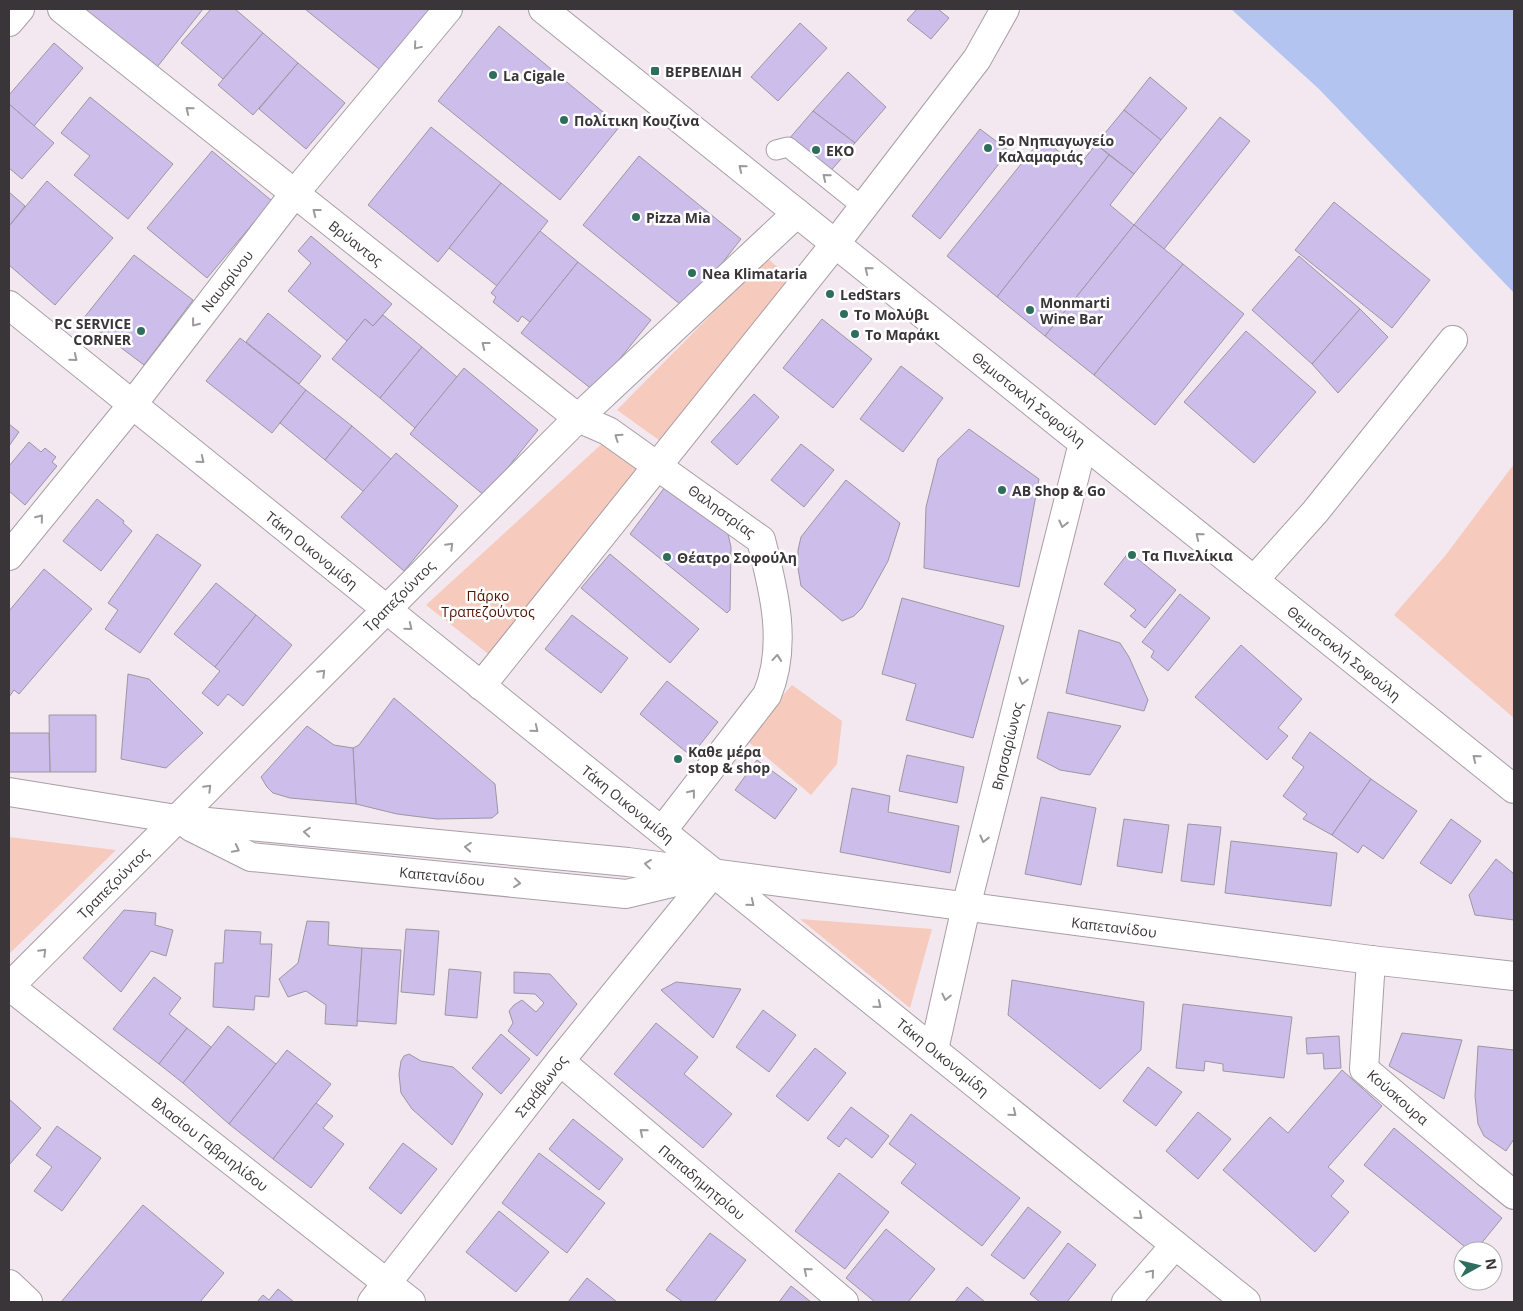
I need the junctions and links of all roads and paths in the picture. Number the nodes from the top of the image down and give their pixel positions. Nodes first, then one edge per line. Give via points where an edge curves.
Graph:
1 (20, 9) edge
2 (62, 9) edge
3 (448, 9) edge
4 (543, 9) edge
5 (1006, 9) edge
6 (9, 22) edge
7 (776, 150) dead end
8 (294, 194) junction
9 (864, 208) junction
10 (798, 213) junction
11 (836, 244) junction
12 (9, 305) edge
13 (1453, 340) dead end
14 (132, 404) junction
15 (578, 418) junction
16 (1083, 443) junction
17 (658, 465) junction
18 (9, 556) edge
19 (1254, 580) junction
20 (386, 609) junction
21 (482, 686) junction
22 (1514, 789) edge
23 (9, 792) edge
24 (176, 819) junction
25 (662, 831) junction
26 (713, 873) junction
27 (966, 908) junction
28 (1371, 960) junction
29 (1514, 976) edge
30 (9, 987) edge
31 (934, 1050) junction
32 (560, 1062) junction
33 (1514, 1195) edge
34 (1175, 1245) junction
35 (9, 1284) edge
36 (380, 1293) edge
37 (28, 1302) edge
38 (411, 1302) edge
39 (844, 1302) edge
40 (1126, 1302) edge
41 (1246, 1302) edge

1 - 6 street
8 -> 2 street, Βρύαντος
3 -> 8 street, Ναυαρίνου
10 -> 4 street, Θεμιστοκλή Σοφούλη
5 - 9 street via 978,59
9 -> 7 lane via 788,147
8 -> 14 street, Ναυαρίνου
15 -> 8 street, Βρύαντος
9 - 11 street
10 - 11 street, Θεμιστοκλή Σοφούλη
10 - 15 street, Τραπεζούντος
16 -> 11 street, Θεμιστοκλή Σοφούλη
11 - 17 street
12 -> 14 street, Τάκη Οικονομίδη
13 - 19 street via 1315,512
18 -> 14 street, Ναυαρίνου
14 -> 20 street, Τάκη Οικονομίδη
17 -> 15 street, Βρύαντος via 608,431
20 -> 15 street, Τραπεζούντος
19 -> 16 street, Θεμιστοκλή Σοφούλη
16 -> 27 street, Βησσαρίωνος
17 - 21 street
25 -> 17 street, Θαληστρίας via 767,695 776,675 778,654 777,611 761,540
22 -> 19 street, Θεμιστοκλή Σοφούλη
20 -> 21 street, Τάκη Οικονομίδη
24 -> 20 street, Τραπεζούντος
21 -> 25 street, Τάκη Οικονομίδη
23 - 24 street, Καπετανίδου
24 - 26 street, Καπετανίδου
30 -> 24 street, Τραπεζούντος
25 - 26 street, Τάκη Οικονομίδη
26 - 27 street, Καπετανίδου
26 -> 31 street, Τάκη Οικονομίδη
26 - 32 street, Στράβωνος
27 - 28 street, Καπετανίδου
27 -> 31 street, Βησσαρίωνος
28 - 29 street, Καπετανίδου
28 - 33 street, Κούσκουρα via 1364,1069
30 - 36 street, Βλασίου Γαβριηλίδου
31 -> 34 street, Τάκη Οικονομίδη
32 - 36 street, Στράβωνος
39 -> 32 street, Παπαδημητρίου
40 -> 34 street
34 - 41 street, Τάκη Οικονομίδη
35 - 37 street
36 - 38 street, Βλασίου Γαβριηλίδου

